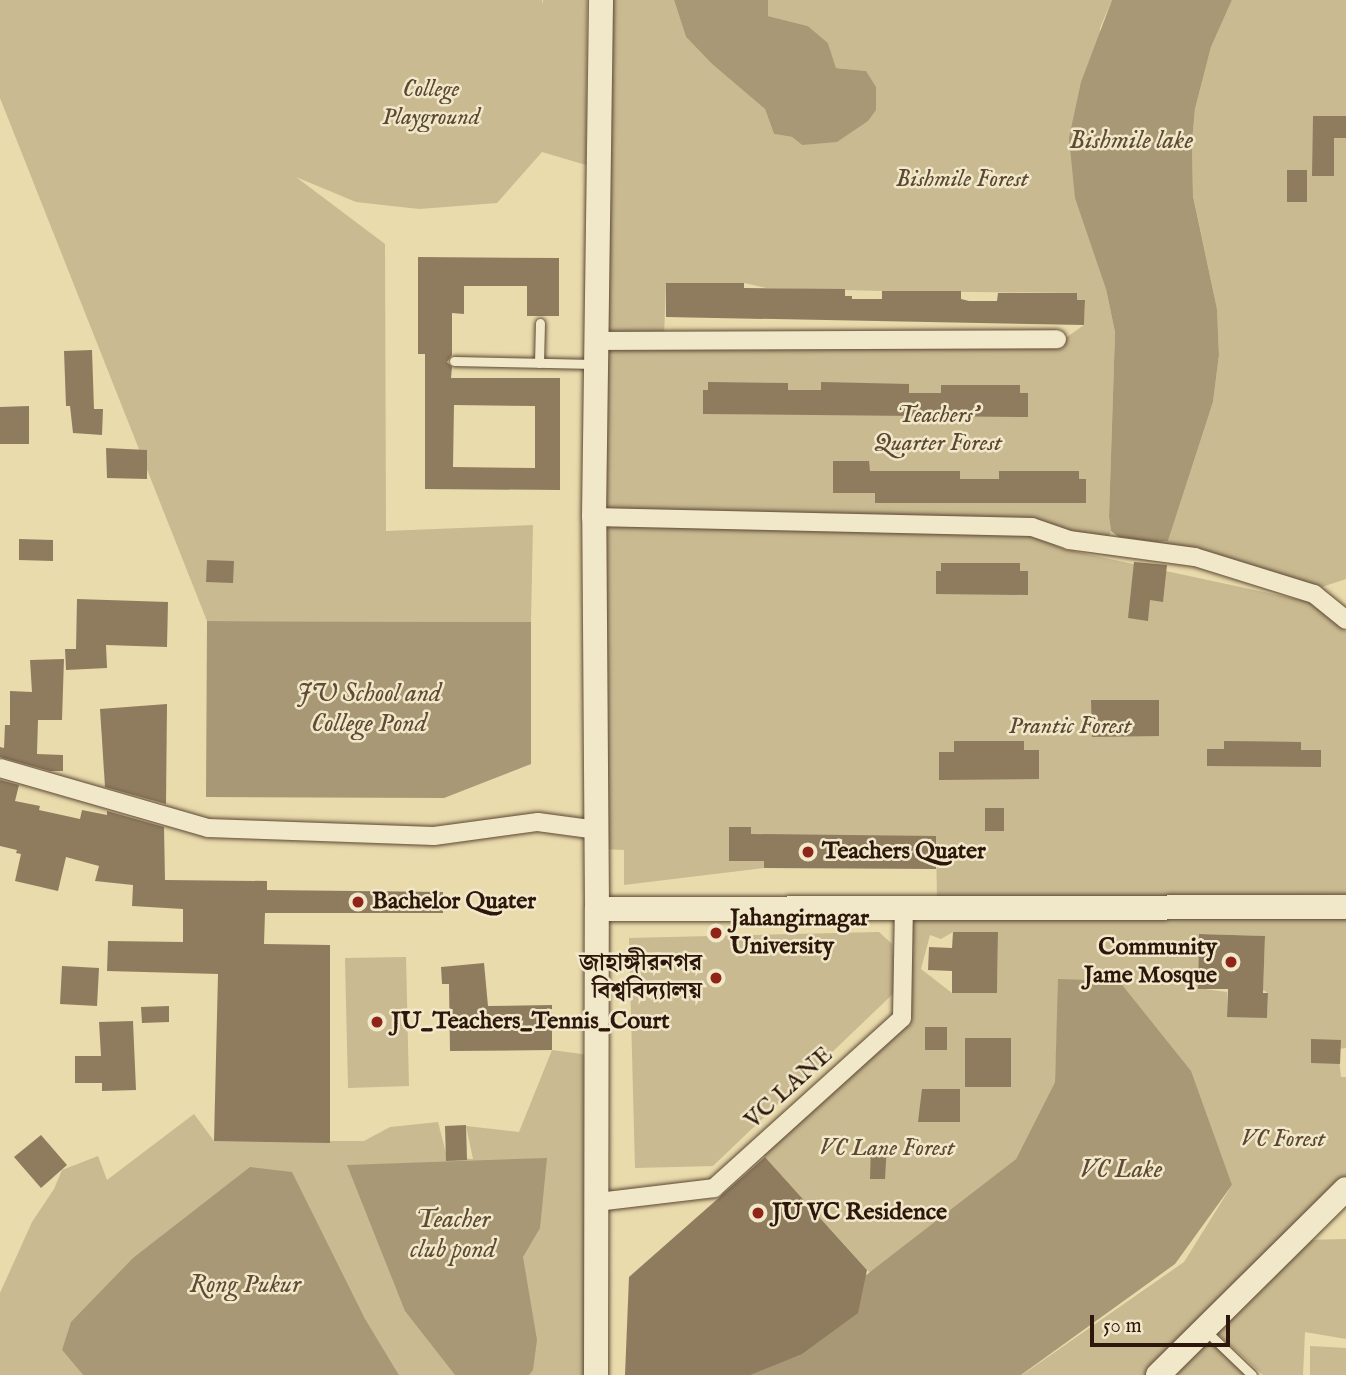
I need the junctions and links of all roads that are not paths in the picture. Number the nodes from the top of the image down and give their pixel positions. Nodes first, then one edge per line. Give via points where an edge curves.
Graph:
1 (601, 0) edge
2 (540, 323) dead end
3 (1057, 339) dead end
4 (596, 352) junction
5 (454, 361) dead end
6 (539, 363) junction
7 (594, 517) junction
8 (1346, 620) edge
9 (0, 768) edge
10 (597, 830) junction
11 (1346, 907) edge
12 (904, 908) junction
13 (597, 909) junction
14 (1346, 1189) edge
15 (597, 1202) junction
16 (1204, 1329) junction
17 (596, 1375) edge
18 (1157, 1375) edge
19 (1252, 1375) edge

1 - 4 street
2 - 6 lane
3 - 4 street
4 - 6 lane
4 - 7 street
5 - 6 lane
7 - 8 street via 1032,527 1069,540 1195,557 1314,594
7 - 10 street
9 - 10 street via 208,828 434,836 538,822
10 - 13 street
11 - 12 street
12 - 13 street
12 - 15 street, VC LANE via 902,1018 714,1188
13 - 15 street
14 - 16 street
15 - 17 street
16 - 18 street
16 - 19 lane

